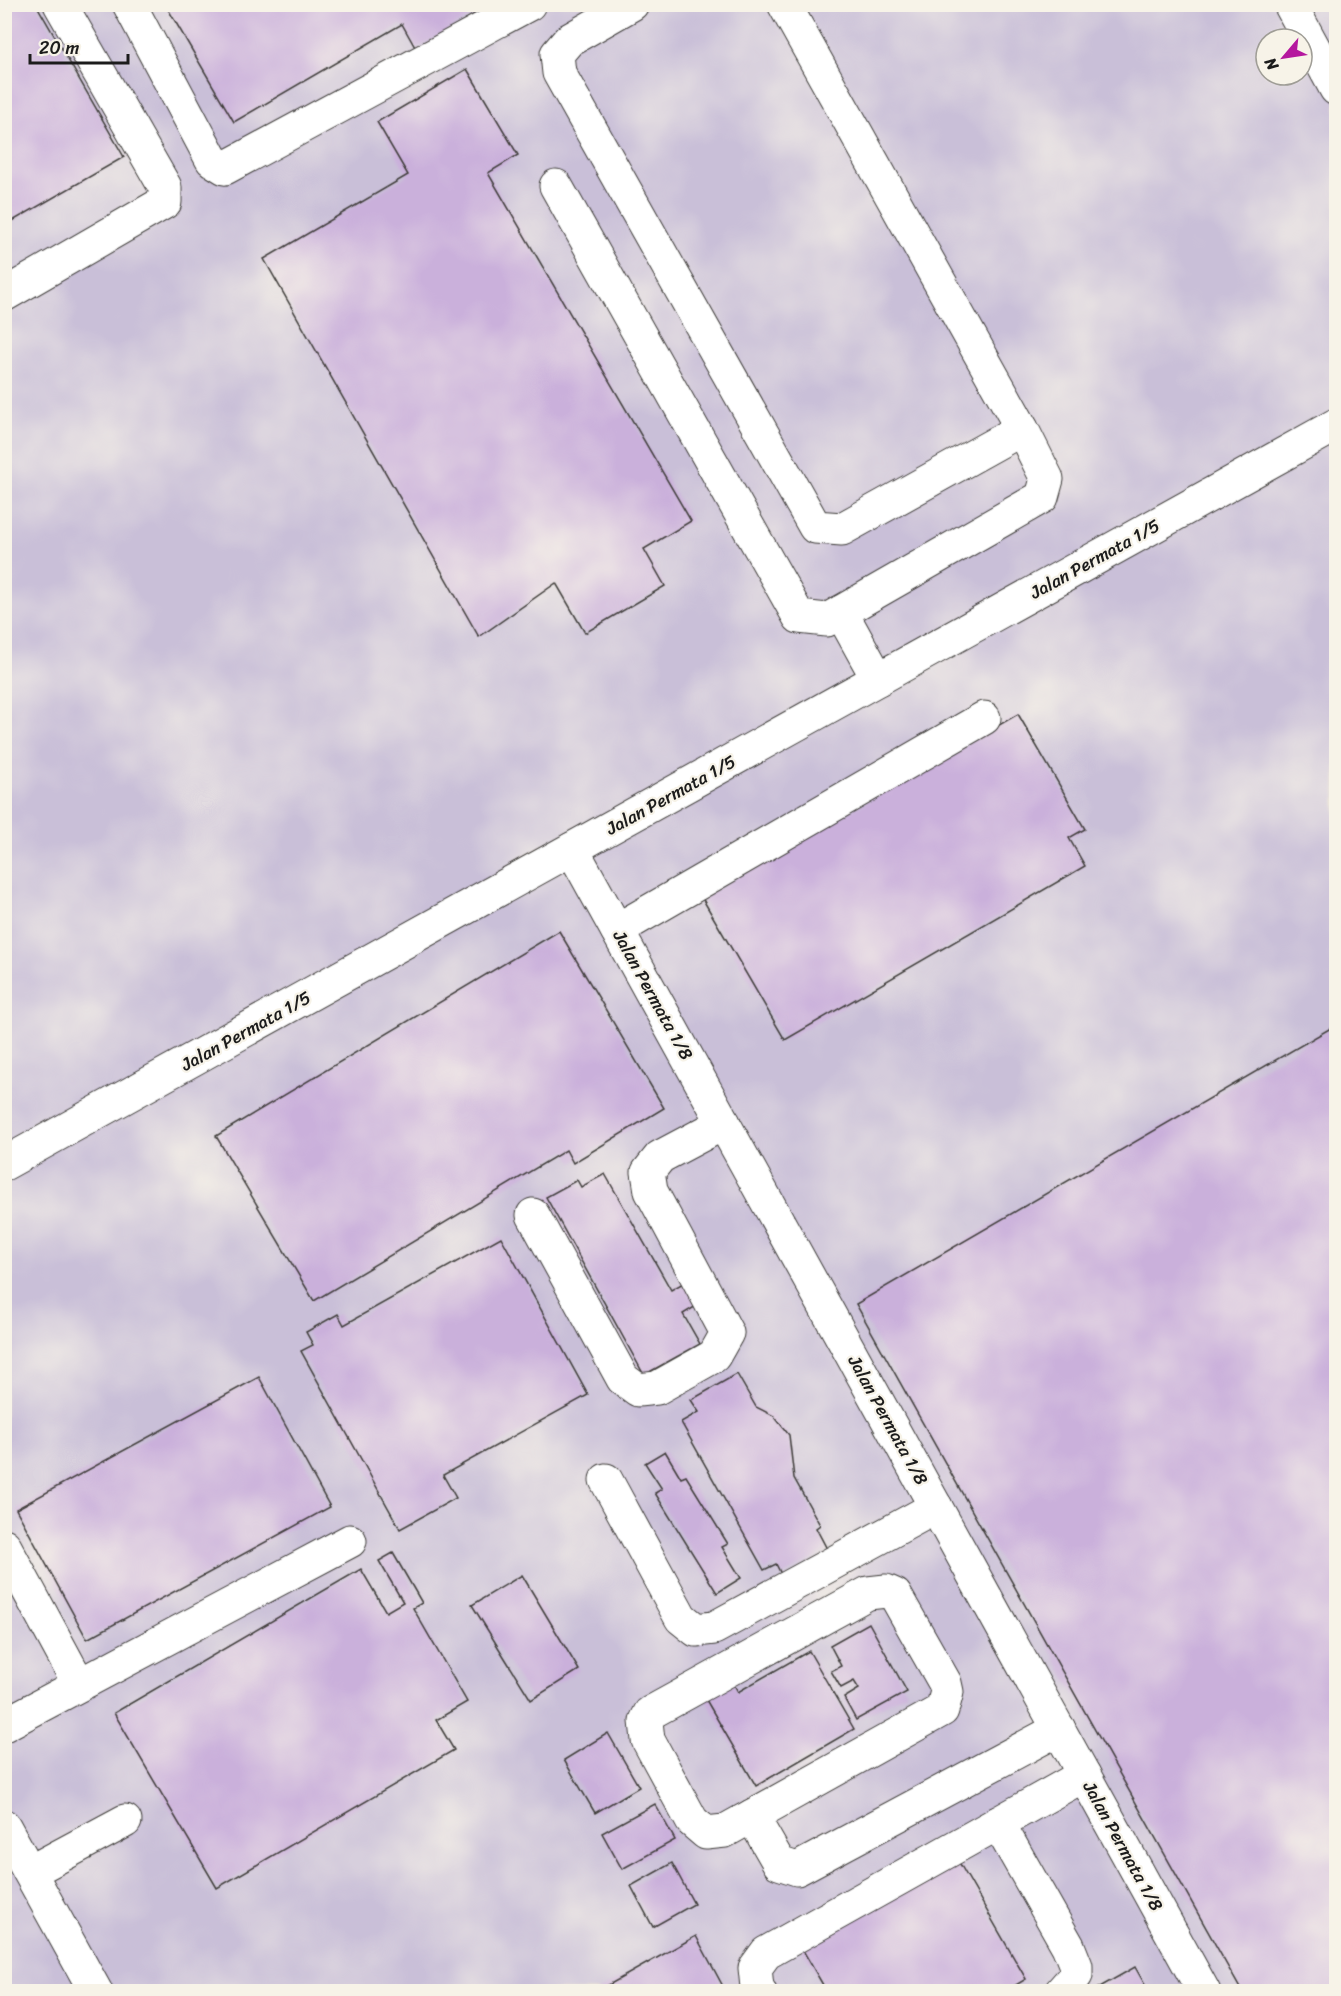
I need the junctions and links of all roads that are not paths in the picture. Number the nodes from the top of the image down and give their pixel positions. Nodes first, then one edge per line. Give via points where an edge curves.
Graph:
1 (60, 4) edge
2 (129, 4) edge
3 (529, 4) edge
4 (632, 4) edge
5 (784, 4) edge
6 (1290, 4) edge
7 (1336, 89) edge
8 (556, 186) dead end
9 (4, 295) edge
10 (1336, 425) edge
11 (1022, 429) junction
12 (840, 612) junction
13 (878, 679) junction
14 (984, 718) dead end
15 (572, 849) junction
16 (617, 930) junction
17 (723, 1123) junction
18 (4, 1164) edge
19 (533, 1215) dead end
20 (606, 1480) dead end
21 (936, 1507) junction
22 (350, 1541) dead end
23 (4, 1545) edge
24 (79, 1684) junction
25 (9, 1713) edge
26 (1059, 1729) junction
27 (1084, 1774) junction
28 (752, 1816) junction
29 (125, 1821) dead end
30 (998, 1823) junction
31 (4, 1826) edge
32 (30, 1872) junction
33 (96, 1992) edge
34 (760, 1992) edge
35 (1061, 1992) edge
36 (1204, 1992) edge

1 - 9 street via 165,188 165,202
2 - 3 street via 212,160 225,168
4 - 11 street via 569,40 557,54 559,73 815,527 842,530
5 - 11 street
6 - 7 street
8 - 12 street via 799,617 827,620
10 - 13 street, Jalan Permata 1/5
11 - 12 street via 1047,479 1042,497
12 - 13 street
13 - 15 street, Jalan Permata 1/5
14 - 16 street
15 - 16 street, Jalan Permata 1/8
15 - 18 street, Jalan Permata 1/5
16 - 17 street, Jalan Permata 1/8
17 - 19 street via 660,1157 648,1172 651,1191 727,1333 714,1356 657,1388 638,1390 623,1379
17 - 21 street, Jalan Permata 1/8
20 - 21 street via 681,1618 696,1630 714,1628
21 - 26 street, Jalan Permata 1/8
22 - 24 street
23 - 24 street
24 - 25 street
26 - 27 street, Jalan Permata 1/8
26 - 28 street via 797,1869 779,1863
27 - 30 street
27 - 36 street, Jalan Permata 1/8
28 - 28 street via 724,1831 706,1833 692,1821 648,1740 646,1721 650,1713 868,1593 886,1591 895,1595 945,1683 942,1710
29 - 32 street
30 - 34 street via 766,1953 755,1968
30 - 35 street via 1076,1966 1076,1975
31 - 32 street
32 - 33 street

